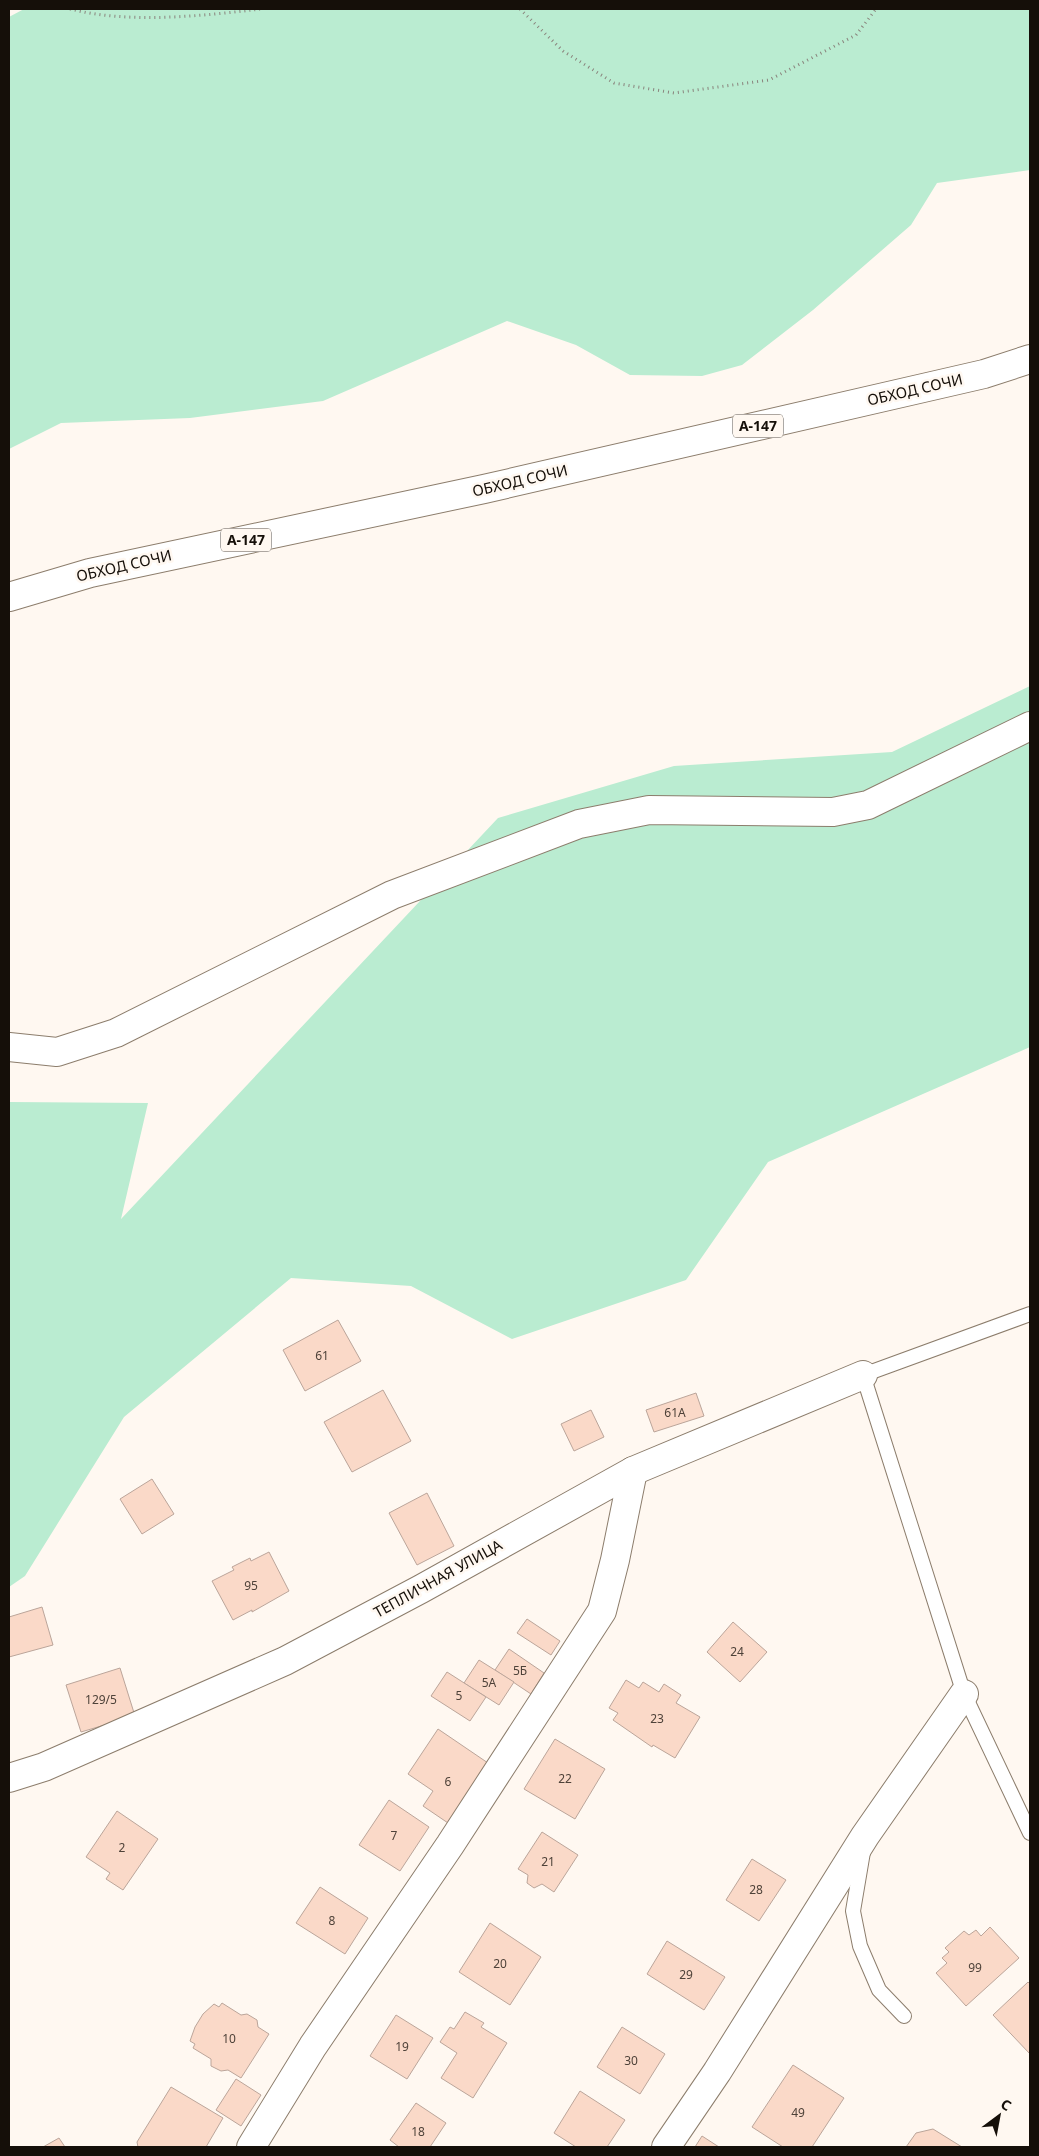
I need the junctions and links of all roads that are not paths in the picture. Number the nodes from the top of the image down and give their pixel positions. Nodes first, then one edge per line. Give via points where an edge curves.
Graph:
1 (1030, 359) edge
2 (9, 596) edge
3 (1030, 726) edge
4 (9, 1047) edge
5 (1030, 1314) edge
6 (863, 1375) junction
7 (633, 1471) junction
8 (964, 1694) junction
9 (9, 1778) edge
10 (1030, 1833) edge
11 (865, 1836) junction
12 (904, 2016) dead end
13 (251, 2147) edge
14 (666, 2147) edge

1 - 2 main road, ОБХОД СОЧИ / А-147 via 984,374 484,489 90,573
3 - 4 main road via 868,805 832,812 649,810 579,824 392,895 116,1033 57,1052
5 - 6 lane
6 - 7 main road, ТЕПЛИЧНАЯ УЛИЦА
6 - 8 lane
7 - 9 main road, ТЕПЛИЧНАЯ УЛИЦА via 285,1661 44,1767
7 - 13 main road via 602,1611 450,1845 313,2046
8 - 10 lane
8 - 11 main road
11 - 12 lane via 853,1911 860,1946 879,1990
11 - 14 main road via 717,2072

